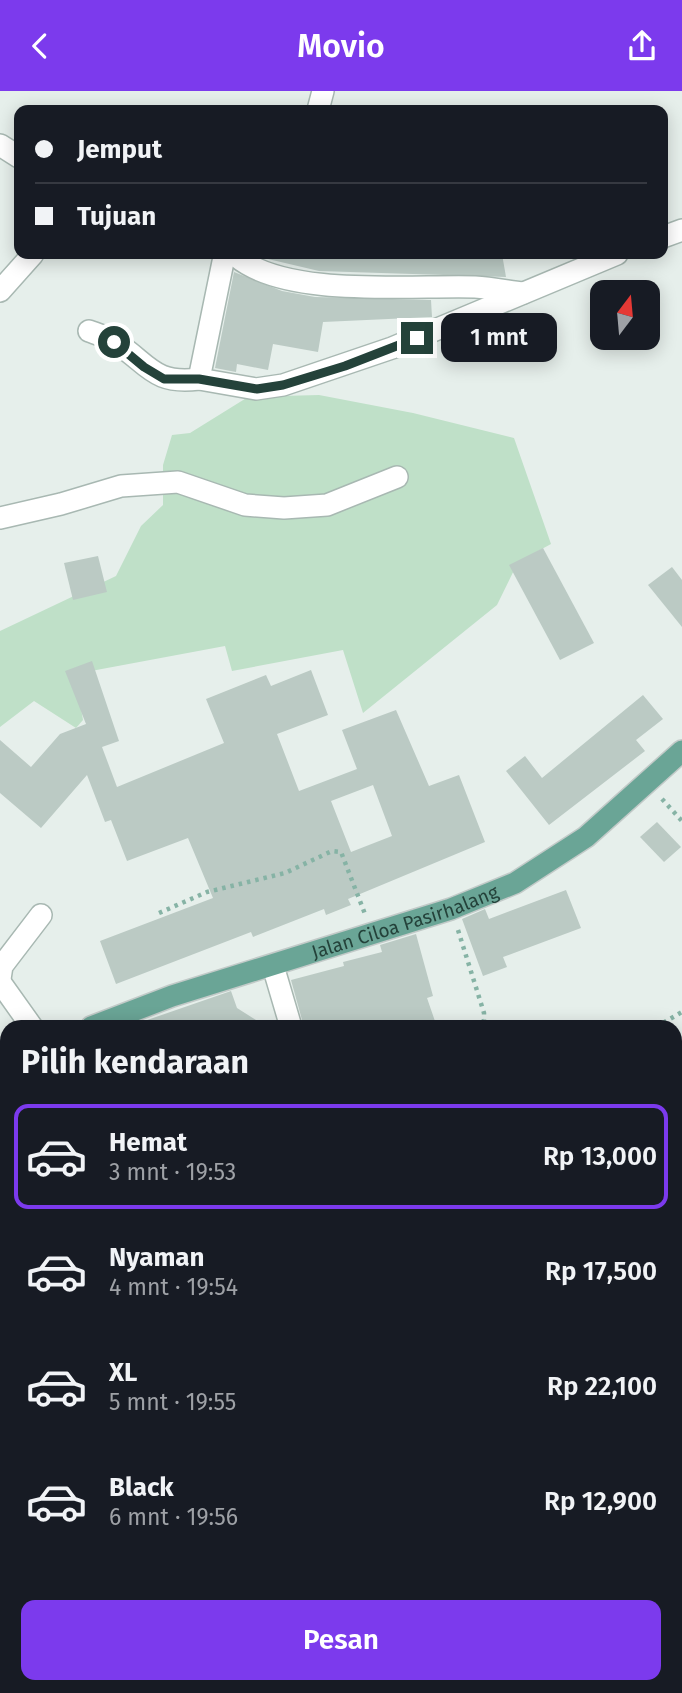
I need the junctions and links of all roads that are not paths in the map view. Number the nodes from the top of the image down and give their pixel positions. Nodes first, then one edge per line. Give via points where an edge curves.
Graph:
1 (29, 259) edge
2 (229, 259) edge
3 (236, 259) edge
4 (605, 259) edge
5 (0, 291) edge
6 (523, 293) junction
7 (89, 331) dead end
8 (199, 379) junction
9 (397, 477) dead end
10 (0, 518) edge
11 (682, 751) edge
12 (41, 915) dead end
13 (273, 966) junction
14 (0, 980) edge
15 (27, 1020) edge
16 (109, 1020) edge
17 (289, 1020) edge

1 - 5 street
2 - 8 street
3 - 6 street via 276,277 344,286 479,287
4 - 6 street
6 - 8 street via 392,348 283,385 257,389
7 - 8 street via 114,342 164,379
9 - 10 street via 327,505 246,505 178,482 121,485
11 - 13 main road, Jalan Ciloa Pasirhalang via 569,849 515,883 452,909
12 - 14 street via 2,966
13 - 16 main road, Jalan Ciloa Pasirhalang
13 - 17 street
14 - 15 street

